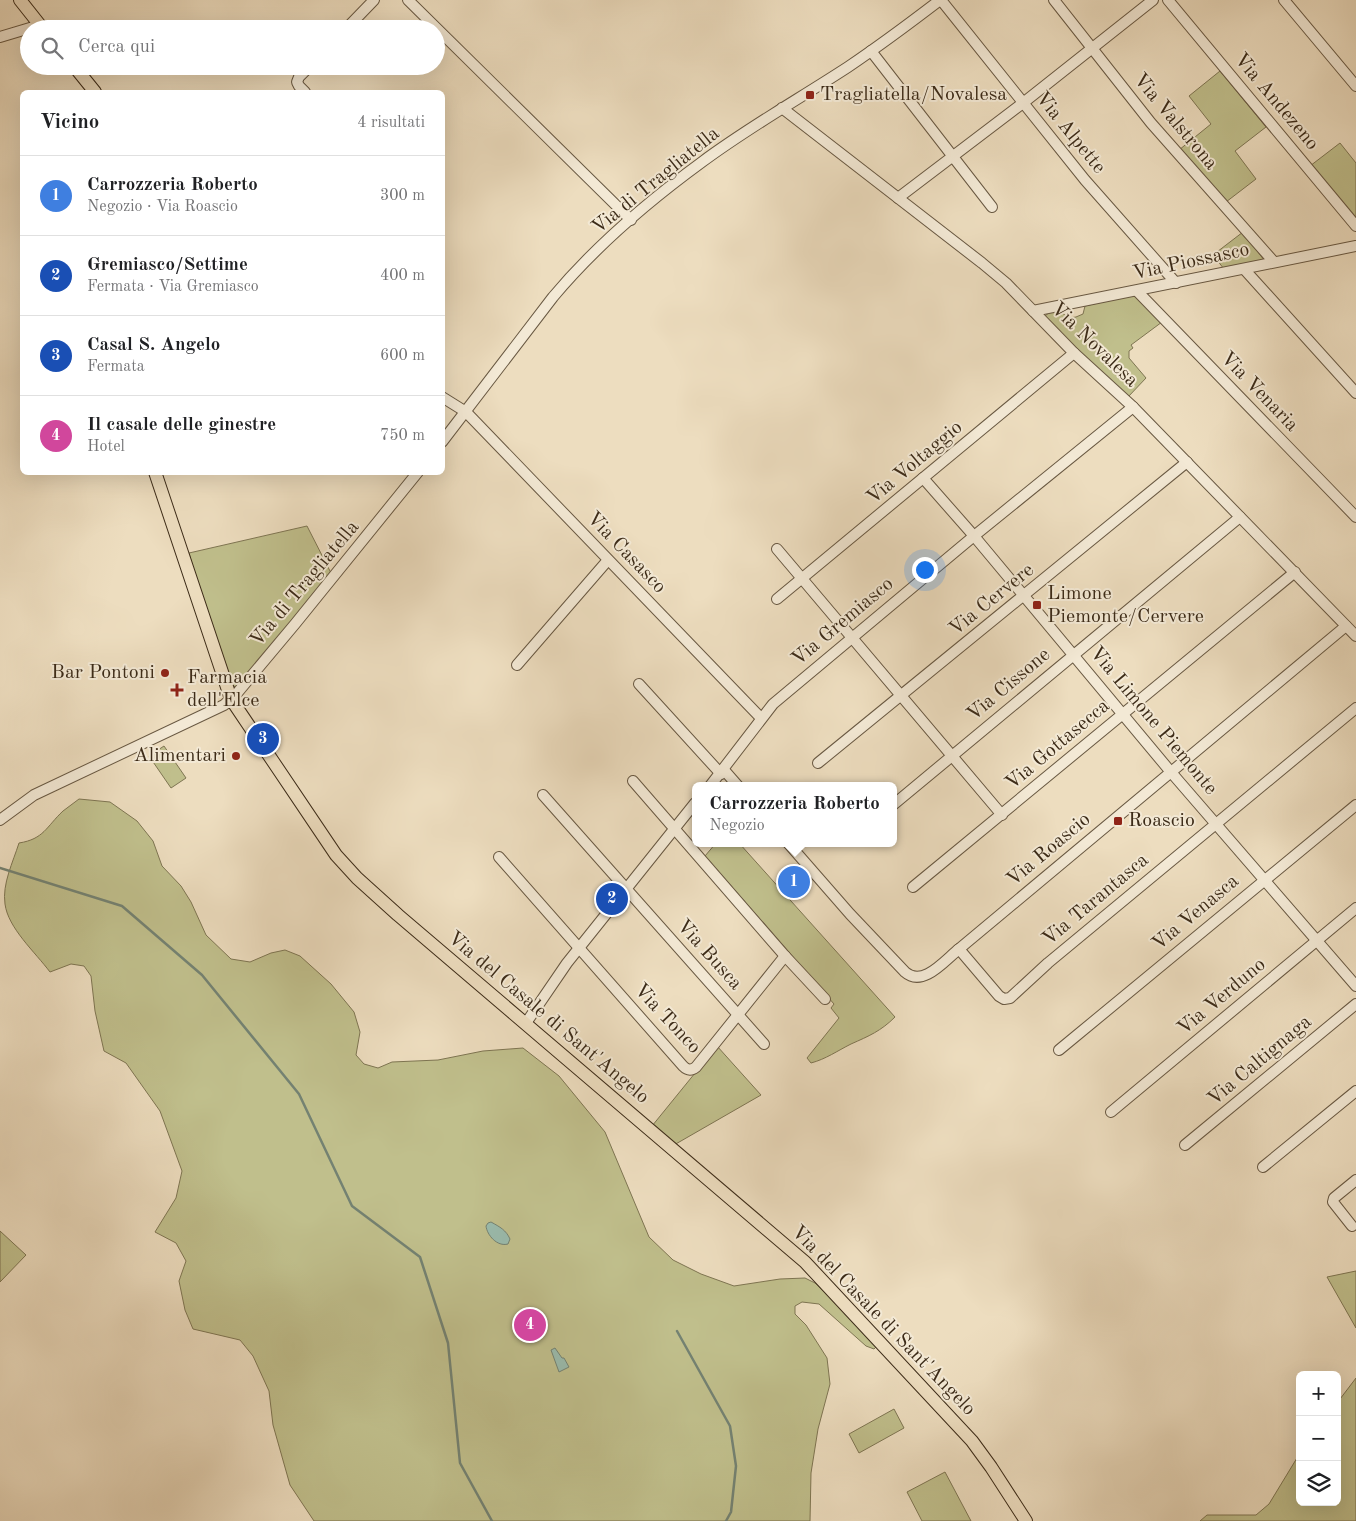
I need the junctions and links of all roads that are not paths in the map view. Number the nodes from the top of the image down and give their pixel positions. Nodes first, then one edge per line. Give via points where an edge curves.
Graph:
1 (20, 0) edge
2 (374, 0) edge
3 (408, 0) edge
4 (941, 0) edge
5 (1054, 0) edge
6 (1153, 0) edge
7 (1168, 0) edge
8 (1284, 0) edge
9 (36, 20) edge
10 (355, 20) edge
11 (428, 20) edge
12 (20, 32) edge
13 (0, 37) edge
14 (445, 37) edge
15 (1092, 49) junction
16 (871, 51) junction
17 (81, 75) edge
18 (302, 75) edge
19 (1356, 86) edge
20 (93, 90) edge
21 (299, 90) edge
22 (1023, 103) junction
23 (782, 108) junction
24 (952, 157) junction
25 (898, 198) junction
26 (992, 207) dead end
27 (631, 220) junction
28 (1356, 226) edge
29 (1356, 246) edge
30 (1274, 262) junction
31 (1244, 269) junction
32 (1176, 283) junction
33 (1137, 291) junction
34 (1033, 312) junction
35 (1074, 353) junction
36 (1356, 393) edge
37 (445, 400) edge
38 (1133, 407) junction
39 (466, 412) junction
40 (445, 438) edge
41 (1187, 462) junction
42 (156, 475) edge
43 (416, 475) edge
44 (923, 478) junction
45 (1240, 517) junction
46 (1356, 517) edge
47 (974, 536) junction
48 (777, 548) dead end
49 (608, 560) junction
50 (1294, 572) junction
51 (802, 578) junction
52 (1025, 595) junction
53 (777, 599) dead end
54 (1346, 626) junction
55 (852, 636) junction
56 (1356, 636) edge
57 (1074, 654) junction
58 (517, 664) dead end
59 (639, 684) dead end
60 (903, 695) junction
61 (231, 699) junction
62 (1356, 708) edge
63 (1123, 714) junction
64 (761, 718) junction
65 (952, 755) junction
66 (818, 763) dead end
67 (1170, 771) junction
68 (722, 772) junction
69 (633, 781) dead end
70 (713, 782) edge
71 (733, 782) edge
72 (542, 795) dead end
73 (897, 801) edge
74 (1356, 804) edge
75 (692, 807) edge
76 (1002, 815) junction
77 (0, 820) edge
78 (1216, 823) junction
79 (674, 828) junction
80 (791, 847) edge
81 (499, 857) dead end
82 (1264, 880) junction
83 (913, 887) dead end
84 (626, 888) junction
85 (1356, 908) edge
86 (1316, 942) junction
87 (578, 948) junction
88 (959, 948) junction
89 (785, 956) junction
90 (1356, 986) edge
91 (825, 999) dead end
92 (1356, 1004) edge
93 (738, 1014) junction
94 (526, 1023) junction
95 (764, 1044) dead end
96 (1059, 1050) dead end
97 (1356, 1091) edge
98 (1111, 1112) dead end
99 (1185, 1145) dead end
100 (1263, 1167) dead end
101 (1356, 1180) edge
102 (1352, 1226) dead end
103 (1026, 1521) edge

1 - 9 main road
2 - 10 street
3 - 11 street
4 - 16 street, Via di Tragliatella
4 - 22 street, Via Alpette
5 - 15 street, Via Valstrona
6 - 15 street
7 - 28 street, Via Andezeno
8 - 19 street
12 - 13 street
14 - 27 street
15 - 22 street
15 - 30 street, Via Valstrona via 1151,123
16 - 23 street, Via di Tragliatella
16 - 24 street
17 - 20 main road
18 - 21 street via 298,79
22 - 24 street
22 - 32 street, Via Alpette via 1085,180
23 - 25 street, Via Novalesa
23 - 27 street, Via di Tragliatella via 701,162
24 - 25 street
24 - 26 street
25 - 34 street, Via Novalesa via 989,268
27 - 39 street, Via di Tragliatella via 553,296
29 - 30 street, Via Piossasco
30 - 31 street, Via Piossasco
31 - 32 street, Via Piossasco
31 - 36 street
32 - 33 street, Via Piossasco
33 - 34 street, Via Piossasco
33 - 46 street, Via Venaria
34 - 35 street, Via Novalesa
35 - 38 street, Via Novalesa
35 - 44 street, Via Voltaggio
37 - 39 street, Via Casasco
38 - 41 street, Via Novalesa
38 - 47 street, Via Gremiasco
39 - 40 street, Via di Tragliatella
39 - 49 street, Via Casasco
41 - 45 street, Via Novalesa
41 - 52 street, Via Cervere
42 - 61 main road, Via del Casale di Sant'Angelo
43 - 61 street, Via di Tragliatella via 302,617
44 - 47 street, Via Limone Piemonte
44 - 51 street, Via Voltaggio
45 - 50 street, Via Novalesa
45 - 57 street, Via Cissone
47 - 52 street, Via Limone Piemonte
47 - 55 street, Via Gremiasco
48 - 51 street
49 - 58 street
49 - 64 street, Via Casasco
50 - 54 street, Via Novalesa
50 - 63 street, Via Gottasecca
51 - 53 street, Via Voltaggio
51 - 55 street
52 - 57 street, Via Limone Piemonte
52 - 60 street, Via Cervere
54 - 56 street, Via Novalesa
54 - 67 street, Via Roascio
55 - 60 street
55 - 64 street, Via Gremiasco
57 - 63 street, Via Limone Piemonte
57 - 65 street, Via Cissone
59 - 68 street
60 - 65 street
60 - 66 street, Via Cervere
61 - 77 street, Via di Tragliatella via 163,735 34,795
61 - 94 main road, Via del Casale di Sant'Angelo via 346,867
62 - 78 street, Via Tarantasca
63 - 67 street, Via Limone Piemonte
63 - 76 street, Via Gottasecca
64 - 68 street, Via Gremiasco
65 - 73 street, Via Cissone
65 - 76 street
67 - 78 street, Via Limone Piemonte
67 - 88 street, Via Roascio
68 - 70 street, Via Gremiasco
68 - 71 street
69 - 79 street
72 - 84 street, Via Busca
74 - 82 street, Via Venasca
75 - 79 street
76 - 83 street, Via Gottasecca
78 - 82 street, Via Limone Piemonte
78 - 88 street, Via Tarantasca via 1008,998 1002,999 997,995
79 - 84 street
79 - 89 street
80 - 88 street, Via Roascio via 909,976 925,976
81 - 87 street
82 - 86 street, Via Limone Piemonte
82 - 96 street, Via Venasca
84 - 87 street
84 - 93 street, Via Busca
85 - 86 street, Via Verduno
86 - 90 street, Via Limone Piemonte
86 - 98 street, Via Verduno
87 - 93 street, Via Tonco via 688,1070 696,1067
87 - 94 street
89 - 91 street
89 - 93 street, Via Tonco
92 - 99 street, Via Caltignaga
93 - 95 street, Via Busca
94 - 103 main road, Via del Casale di Sant'Angelo via 813,1270 972,1441
97 - 100 street
101 - 102 street via 1333,1202

